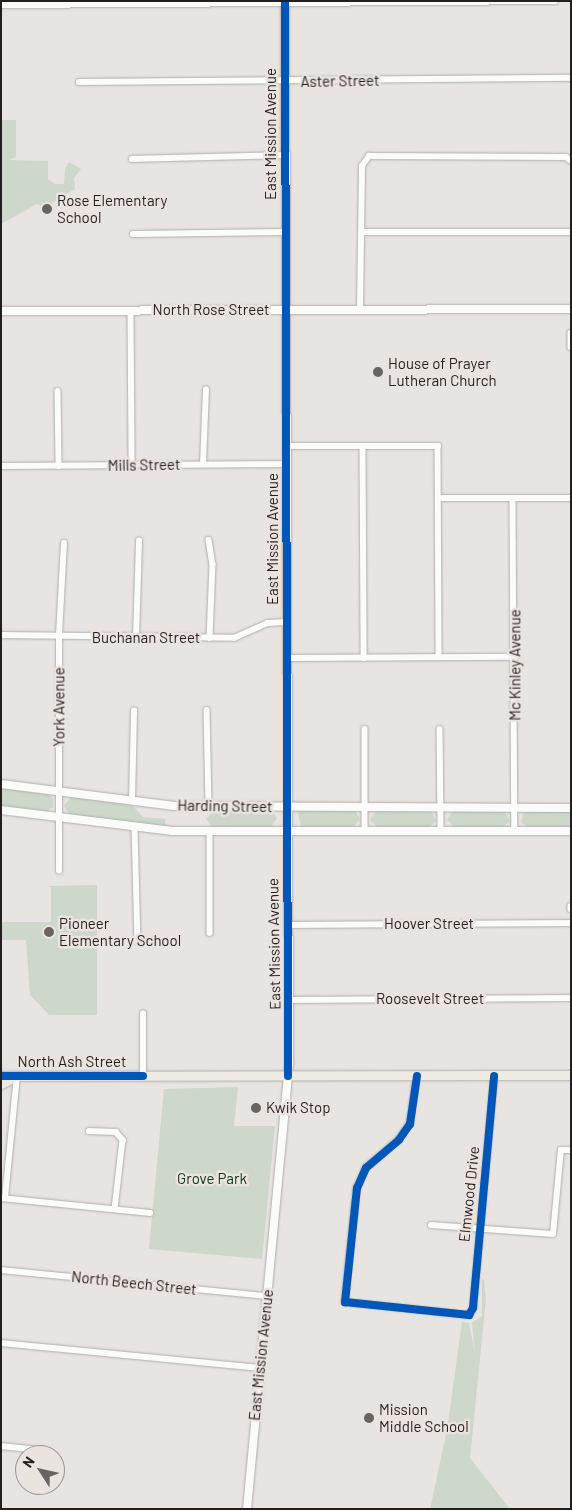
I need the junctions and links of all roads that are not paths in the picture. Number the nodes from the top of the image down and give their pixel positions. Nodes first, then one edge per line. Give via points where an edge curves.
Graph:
1 (555, 1) edge
2 (285, 3) edge
3 (1, 5) edge
4 (571, 78) edge
5 (285, 81) junction
6 (79, 82) dead end
7 (286, 155) junction
8 (132, 159) dead end
9 (571, 161) edge
10 (284, 232) junction
11 (362, 232) junction
12 (571, 232) edge
13 (132, 234) dead end
14 (571, 309) edge
15 (131, 310) junction
16 (285, 310) junction
17 (360, 310) junction
18 (1, 311) edge
19 (571, 333) edge
20 (571, 348) edge
21 (206, 390) dead end
22 (58, 391) dead end
23 (286, 446) junction
24 (363, 446) junction
25 (203, 464) junction
26 (286, 464) junction
27 (1, 466) edge
28 (59, 466) junction
29 (132, 466) junction
30 (438, 498) junction
31 (571, 498) edge
32 (513, 499) junction
33 (209, 540) dead end
34 (139, 542) dead end
35 (64, 543) dead end
36 (287, 622) junction
37 (1, 635) edge
38 (59, 635) junction
39 (136, 638) junction
40 (210, 638) junction
41 (439, 657) junction
42 (515, 657) junction
43 (287, 658) junction
44 (364, 658) junction
45 (208, 710) dead end
46 (134, 711) dead end
47 (365, 729) dead end
48 (440, 729) dead end
49 (1, 784) edge
50 (60, 791) junction
51 (132, 801) junction
52 (209, 807) junction
53 (286, 807) junction
54 (365, 807) junction
55 (442, 808) junction
56 (516, 808) junction
57 (571, 808) edge
58 (1, 810) edge
59 (60, 817) junction
60 (135, 828) junction
61 (287, 830) junction
62 (441, 830) junction
63 (210, 831) junction
64 (365, 831) junction
65 (515, 831) junction
66 (571, 831) edge
67 (59, 871) dead end
68 (571, 923) edge
69 (287, 925) junction
70 (210, 932) dead end
71 (138, 940) dead end
72 (571, 998) edge
73 (289, 1000) junction
74 (143, 1014) dead end
75 (571, 1075) edge
76 (16, 1076) junction
77 (143, 1076) junction
78 (288, 1076) junction
79 (417, 1076) junction
80 (494, 1076) junction
81 (2, 1078) edge
82 (89, 1131) dead end
83 (571, 1150) edge
84 (3, 1198) edge
85 (115, 1209) junction
86 (150, 1213) dead end
87 (431, 1226) dead end
88 (479, 1229) junction
89 (1, 1270) edge
90 (267, 1296) junction
91 (1, 1343) edge
92 (260, 1368) junction
93 (1, 1446) edge
94 (15, 1447) edge
95 (247, 1509) edge

1 - 2 street
2 - 3 street
2 - 5 street, East Mission Avenue
4 - 5 street, Aster Street
5 - 6 street, Aster Street
5 - 7 street, East Mission Avenue
7 - 8 street
7 - 10 street, East Mission Avenue
9 - 11 street via 566,157 369,156 362,166
10 - 13 street
10 - 16 street, East Mission Avenue
11 - 12 street
11 - 17 street
14 - 17 street, North Rose Street
15 - 16 street, North Rose Street
15 - 18 street, North Rose Street
15 - 29 street
16 - 17 street, North Rose Street
16 - 23 street, East Mission Avenue
19 - 20 street
21 - 25 street
22 - 28 street
23 - 24 street
23 - 26 street, East Mission Avenue
24 - 30 street via 438,446
24 - 44 street
25 - 26 street, Mills Street
25 - 29 street, Mills Street
26 - 36 street, East Mission Avenue
27 - 28 street, Mills Street
28 - 29 street, Mills Street
30 - 32 street
30 - 41 street
31 - 32 street
32 - 42 street, Mc Kinley Avenue
33 - 40 street via 213,564
34 - 39 street
35 - 38 street, York Avenue
36 - 40 street, Buchanan Street via 267,623 234,638
36 - 43 street, East Mission Avenue
37 - 38 street, Buchanan Street
38 - 39 street, Buchanan Street
38 - 50 street, York Avenue
39 - 40 street, Buchanan Street
41 - 42 street
41 - 44 street
42 - 56 street, Mc Kinley Avenue
43 - 44 street
43 - 53 street, East Mission Avenue
45 - 52 street
46 - 51 street
47 - 54 street
48 - 55 street
49 - 50 street, Harding Street
50 - 51 street, Harding Street
50 - 59 street, York Avenue
51 - 52 street, Harding Street
52 - 53 street, Harding Street
53 - 54 street, Harding Street
53 - 61 street, East Mission Avenue
54 - 55 street, Harding Street
54 - 64 street
55 - 56 street, Harding Street
55 - 62 street
56 - 57 street, Harding Street
56 - 65 street, Mc Kinley Avenue
58 - 59 street, Harding Street
59 - 60 street, Harding Street
59 - 67 street, York Avenue
60 - 63 street, Harding Street
60 - 71 street
61 - 63 street, Harding Street
61 - 64 street, Harding Street
61 - 69 street, East Mission Avenue
62 - 64 street, Harding Street
62 - 65 street, Harding Street
63 - 70 street
65 - 66 street, Harding Street
68 - 69 street, Hoover Street
69 - 73 street, East Mission Avenue
72 - 73 street, Roosevelt Street
73 - 78 street, East Mission Avenue
74 - 77 street
75 - 80 main road, North Ash Street
76 - 77 main road, North Ash Street
76 - 81 main road
76 - 84 street
77 - 78 main road, North Ash Street
78 - 79 main road, North Ash Street
78 - 90 street, East Mission Avenue
79 - 80 main road, North Ash Street
79 - 88 street, Elmwood Drive via 410,1124 399,1140 366,1168 357,1188 345,1302 469,1314 473,1308
80 - 88 street, Elmwood Drive
82 - 85 street via 116,1132 123,1140
83 - 88 street via 561,1150 553,1234
84 - 85 street
85 - 86 street
87 - 88 street
89 - 90 street, North Beech Street
90 - 92 street, East Mission Avenue
91 - 92 street
92 - 95 street, East Mission Avenue
93 - 94 street

